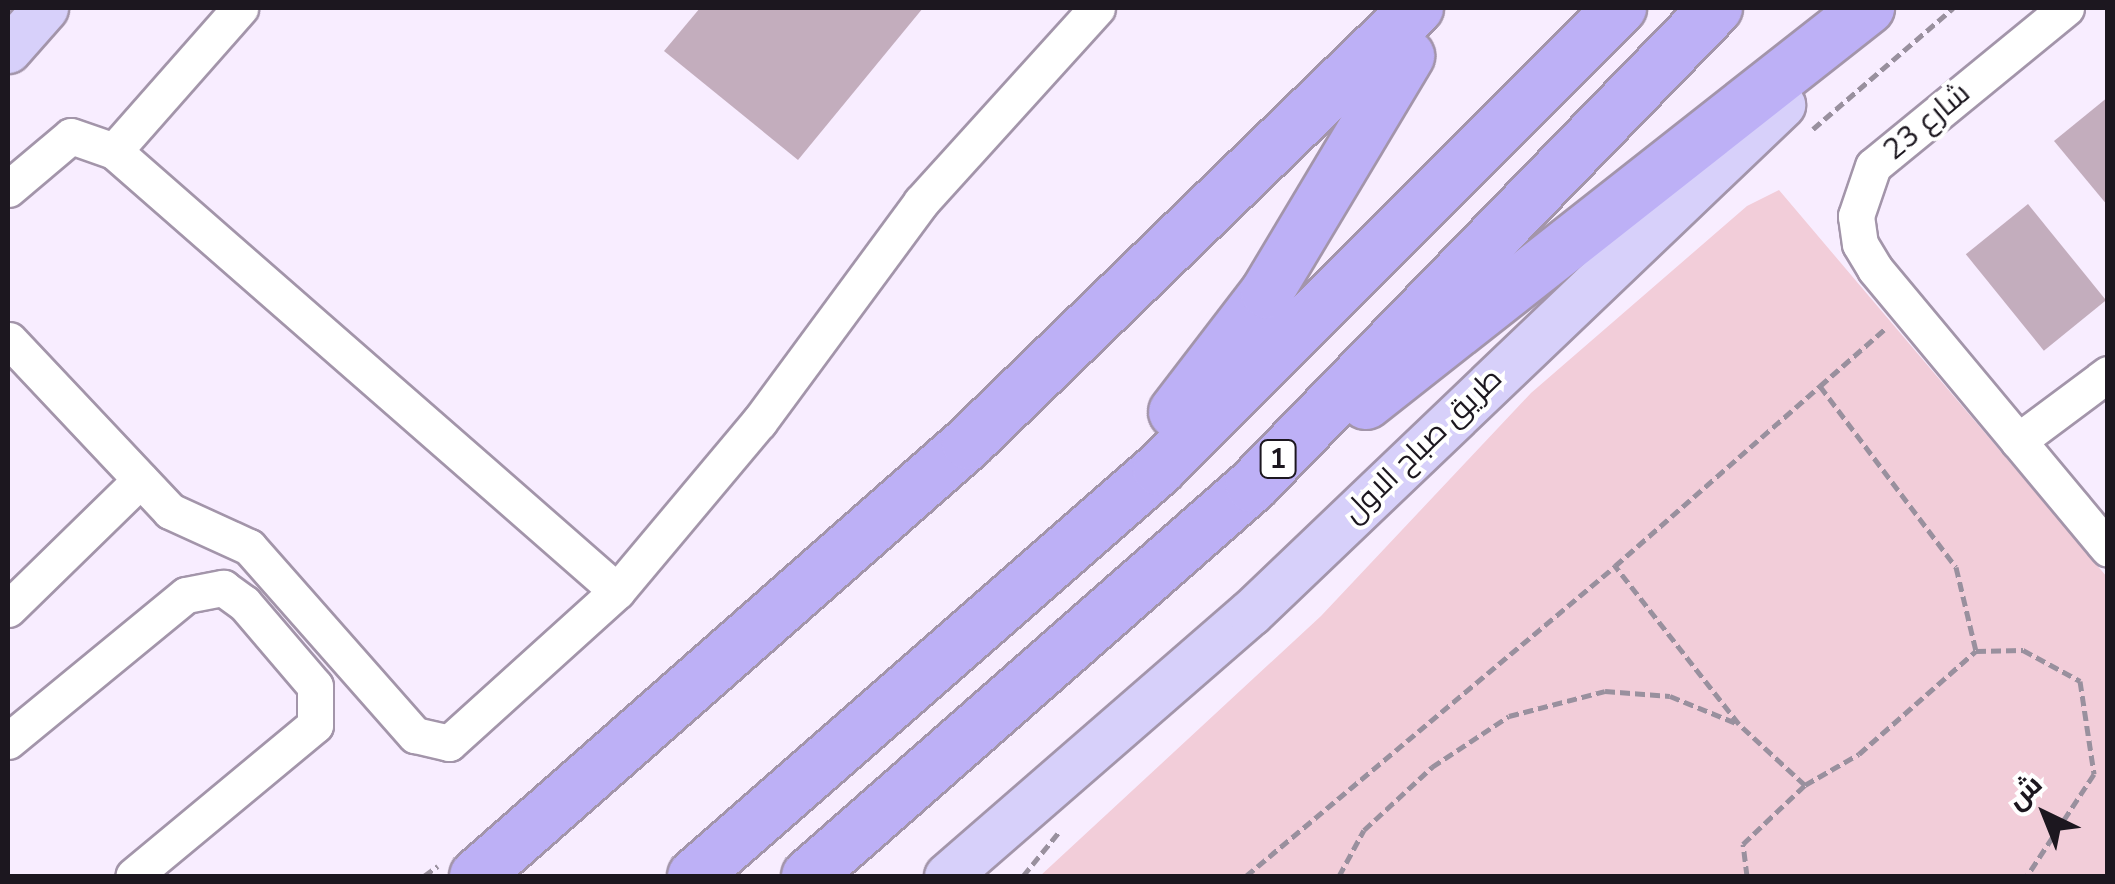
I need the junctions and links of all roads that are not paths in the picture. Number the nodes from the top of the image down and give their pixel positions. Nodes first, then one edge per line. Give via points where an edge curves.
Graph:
1 (45, 8) edge
2 (240, 8) edge
3 (1098, 8) edge
4 (1417, 8) edge
5 (1446, 8) edge
6 (1620, 8) edge
7 (1716, 8) edge
8 (1868, 8) edge
9 (1892, 8) edge
10 (2066, 8) edge
11 (8, 50) edge
12 (114, 150) junction
13 (8, 190) edge
14 (9, 340) edge
15 (2108, 374) edge
16 (2018, 441) junction
17 (140, 480) junction
18 (1252, 486) junction
19 (2108, 549) edge
20 (1056, 559) junction
21 (617, 591) junction
22 (8, 610) edge
23 (8, 742) edge
24 (1008, 825) junction
25 (698, 872) edge
26 (133, 876) edge
27 (476, 876) edge
28 (808, 876) edge
29 (946, 876) edge
30 (993, 876) edge

1 - 11 main road
2 - 12 street
3 - 21 street via 921,202 758,422
4 - 27 highway via 968,444
5 - 20 highway via 1380,90 1266,292
6 - 20 highway via 1159,469
7 - 18 highway, 1
8 - 18 highway
9 - 24 main road, طريق صباح الاول via 1718,162 1250,613
10 - 16 street, شارع 23 via 1873,166 1856,216 1860,244 1875,269
12 - 13 street via 71,136
12 - 21 street
14 - 17 street
15 - 16 street
16 - 19 street, شارع 23
17 - 21 street via 181,518 260,557 432,745 457,739
17 - 22 street
18 - 28 highway, 1
20 - 25 highway
23 - 26 street via 186,595 223,588 244,603 315,686 316,725
24 - 29 main road, طريق صباح الاول
24 - 30 main road

